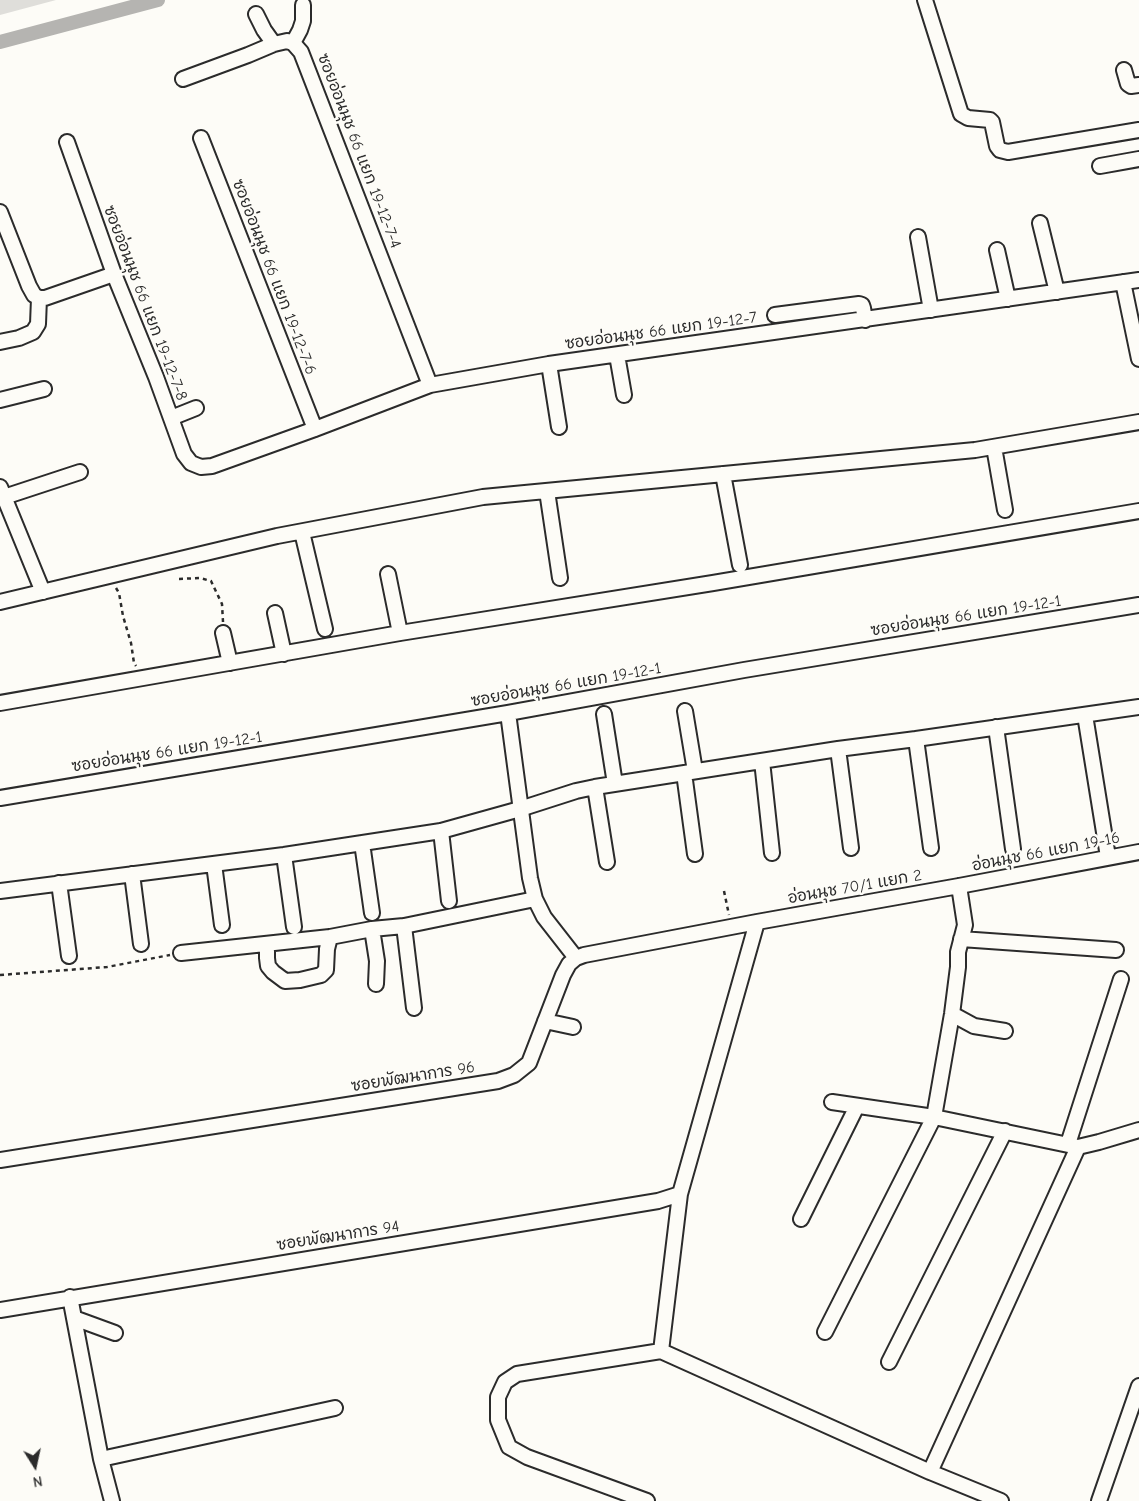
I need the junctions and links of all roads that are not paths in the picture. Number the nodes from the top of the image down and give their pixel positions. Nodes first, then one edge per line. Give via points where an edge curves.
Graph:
1 (925, 0) edge
2 (303, 5) dead end
3 (256, 14) dead end
4 (293, 43) junction
5 (274, 44) junction
6 (1124, 70) dead end
7 (183, 79) dead end
8 (1139, 85) edge
9 (1139, 130) edge
10 (201, 138) dead end
11 (67, 142) dead end
12 (1139, 159) edge
13 (1100, 166) dead end
14 (0, 212) edge
15 (1040, 223) dead end
16 (918, 237) dead end
17 (997, 250) dead end
18 (114, 274) junction
19 (1139, 280) edge
20 (1123, 282) junction
21 (1057, 292) junction
22 (38, 298) junction
23 (1008, 299) junction
24 (932, 310) junction
25 (775, 315) dead end
26 (865, 320) junction
27 (0, 342) edge
28 (617, 355) junction
29 (1139, 359) edge
30 (549, 364) junction
31 (430, 385) junction
32 (44, 389) dead end
33 (624, 395) dead end
34 (0, 400) edge
35 (196, 408) dead end
36 (170, 418) junction
37 (1139, 422) edge
38 (559, 427) dead end
39 (315, 430) junction
40 (994, 447) junction
41 (201, 467) joint
42 (80, 472) dead end
43 (724, 474) junction
44 (547, 491) junction
45 (2, 492) edge
46 (1004, 510) dead end
47 (1139, 511) edge
48 (302, 532) junction
49 (740, 565) dead end
50 (388, 574) dead end
51 (560, 578) dead end
52 (43, 592) junction
53 (0, 602) edge
54 (1139, 606) edge
55 (275, 613) dead end
56 (324, 629) dead end
57 (223, 633) road end
58 (400, 633) junction
59 (284, 654) junction
60 (230, 663) junction
61 (0, 703) edge
62 (1139, 707) edge
63 (685, 711) dead end
64 (508, 714) junction
65 (604, 714) dead end
66 (1085, 715) junction
67 (996, 727) junction
68 (916, 739) junction
69 (838, 749) junction
70 (762, 762) junction
71 (689, 772) junction
72 (615, 784) junction
73 (594, 787) junction
74 (0, 798) edge
75 (520, 809) junction
76 (441, 831) junction
77 (362, 843) junction
78 (851, 848) dead end
79 (931, 848) dead end
80 (1012, 849) dead end
81 (1139, 852) edge
82 (695, 854) dead end
83 (772, 854) dead end
84 (284, 855) junction
85 (1108, 857) junction
86 (607, 862) dead end
87 (214, 864) junction
88 (132, 874) junction
89 (59, 883) junction
90 (959, 886) junction
91 (0, 891) edge
92 (535, 899) junction
93 (449, 901) dead end
94 (372, 913) dead end
95 (756, 922) junction
96 (222, 925) dead end
97 (404, 926) junction
98 (294, 927) dead end
99 (372, 929) junction
100 (330, 937) junction
101 (961, 939) junction
102 (141, 944) dead end
103 (267, 944) junction
104 (1116, 950) dead end
105 (181, 953) road end
106 (69, 956) dead end
107 (576, 958) junction
108 (1121, 979) dead end
109 (376, 984) dead end
110 (414, 1008) dead end
111 (952, 1014) junction
112 (545, 1021) junction
113 (573, 1027) dead end
114 (1005, 1030) dead end
115 (832, 1102) dead end
116 (857, 1106) junction
117 (934, 1118) junction
118 (1139, 1130) edge
119 (1004, 1131) junction
120 (1073, 1145) junction
121 (0, 1160) edge
122 (680, 1194) junction
123 (801, 1219) dead end
124 (70, 1298) junction
125 (0, 1310) edge
126 (74, 1318) junction
127 (825, 1332) dead end
128 (115, 1333) dead end
129 (661, 1351) junction
130 (889, 1362) dead end
131 (1139, 1386) edge
132 (335, 1408) dead end
133 (101, 1459) junction
134 (930, 1472) junction
135 (112, 1501) edge
136 (647, 1501) edge
137 (1001, 1501) edge
138 (1099, 1501) edge

1 - 9 street via 961,114 990,120 1000,150 1008,152
2 - 4 street via 303,22
3 - 5 street
4 - 5 street
4 - 31 street, ซอยอ่อนนุช 66 แยก 19-12-7-4 via 301,52
5 - 7 street
6 - 8 street via 1128,84
10 - 39 street, ซอยอ่อนนุช 66 แยก 19-12-7-6
11 - 18 street, ซอยอ่อนนุช 66 แยก 19-12-7-8
12 - 13 street
14 - 22 street via 29,286
15 - 21 street
16 - 24 street
17 - 23 street
18 - 22 street
18 - 36 street, ซอยอ่อนนุช 66 แยก 19-12-7-8
19 - 20 street, ซอยอ่อนนุช 66 แยก 19-12-7
20 - 21 street, ซอยอ่อนนุช 66 แยก 19-12-7
20 - 29 street
21 - 23 street, ซอยอ่อนนุช 66 แยก 19-12-7
22 - 27 street via 38,324 33,332
23 - 24 street, ซอยอ่อนนุช 66 แยก 19-12-7
24 - 26 street, ซอยอ่อนนุช 66 แยก 19-12-7
25 - 26 street via 859,304
26 - 28 street, ซอยอ่อนนุช 66 แยก 19-12-7
28 - 30 street, ซอยอ่อนนุช 66 แยก 19-12-7
28 - 33 street
30 - 31 street, ซอยอ่อนนุช 66 แยก 19-12-7
30 - 38 street
31 - 39 street, ซอยอ่อนนุช 66 แยก 19-12-7
32 - 34 street
35 - 36 street
36 - 41 street, ซอยอ่อนนุช 66 แยก 19-12-7-8 via 184,454
37 - 40 street
39 - 41 street, ซอยอ่อนนุช 66 แยก 19-12-7
40 - 43 street
40 - 46 street
42 - 45 street
43 - 44 street
43 - 49 street
44 - 48 street via 483,497
44 - 51 street
45 - 52 street
47 - 58 street
48 - 52 street
48 - 56 street
50 - 58 street
52 - 53 street
54 - 64 street, ซอยอ่อนนุช 66 แยก 19-12-1 via 744,670
55 - 59 street
57 - 60 street
58 - 59 street
59 - 60 street
60 - 61 street
62 - 66 street
63 - 71 street
64 - 74 street, ซอยอ่อนนุช 66 แยก 19-12-1
64 - 75 street
65 - 72 street
66 - 67 street
66 - 85 street
67 - 68 street
67 - 80 street
68 - 69 street
68 - 79 street
69 - 70 street
69 - 78 street
70 - 71 street
70 - 83 street
71 - 72 street
71 - 82 street
72 - 73 street
73 - 75 street
73 - 86 street
75 - 76 street
75 - 92 street
76 - 77 street
76 - 93 street
77 - 84 street
77 - 94 street
81 - 85 street, อ่อนนุช 66 แยก 19-16
84 - 87 street
84 - 98 street
85 - 90 street, อ่อนนุช 66 แยก 19-16
87 - 88 street
87 - 96 street
88 - 89 street
88 - 102 street
89 - 91 street
89 - 106 street
90 - 95 street, อ่อนนุช 70/1 แยก 2
90 - 101 street via 965,925
92 - 97 street
92 - 107 street via 544,917
95 - 107 street
95 - 122 street
97 - 99 street
97 - 110 street
99 - 100 street
99 - 109 street via 377,961
100 - 103 street
100 - 103 street via 326,970 314,978 300,980 285,981 273,972 268,966
101 - 104 street
101 - 111 street
103 - 105 street
107 - 112 street, ซอยพัฒนาการ 96 via 563,975
108 - 120 street
111 - 114 street via 974,1026
111 - 117 street
112 - 113 street
112 - 121 street, ซอยพัฒนาการ 96 via 529,1063 514,1075 498,1081
115 - 116 street
116 - 117 street
116 - 123 street
117 - 119 street
117 - 127 street
118 - 120 street via 1099,1142
119 - 120 street
119 - 130 street
120 - 134 street
122 - 124 street, ซอยพัฒนาการ 94 via 658,1201
122 - 129 street
124 - 125 street, ซอยพัฒนาการ 94
124 - 126 street
126 - 128 street
126 - 133 street
129 - 134 street
129 - 136 street via 517,1374 505,1382 498,1397 498,1420 509,1447 527,1457
131 - 138 street
132 - 133 street
133 - 135 street
134 - 137 street

